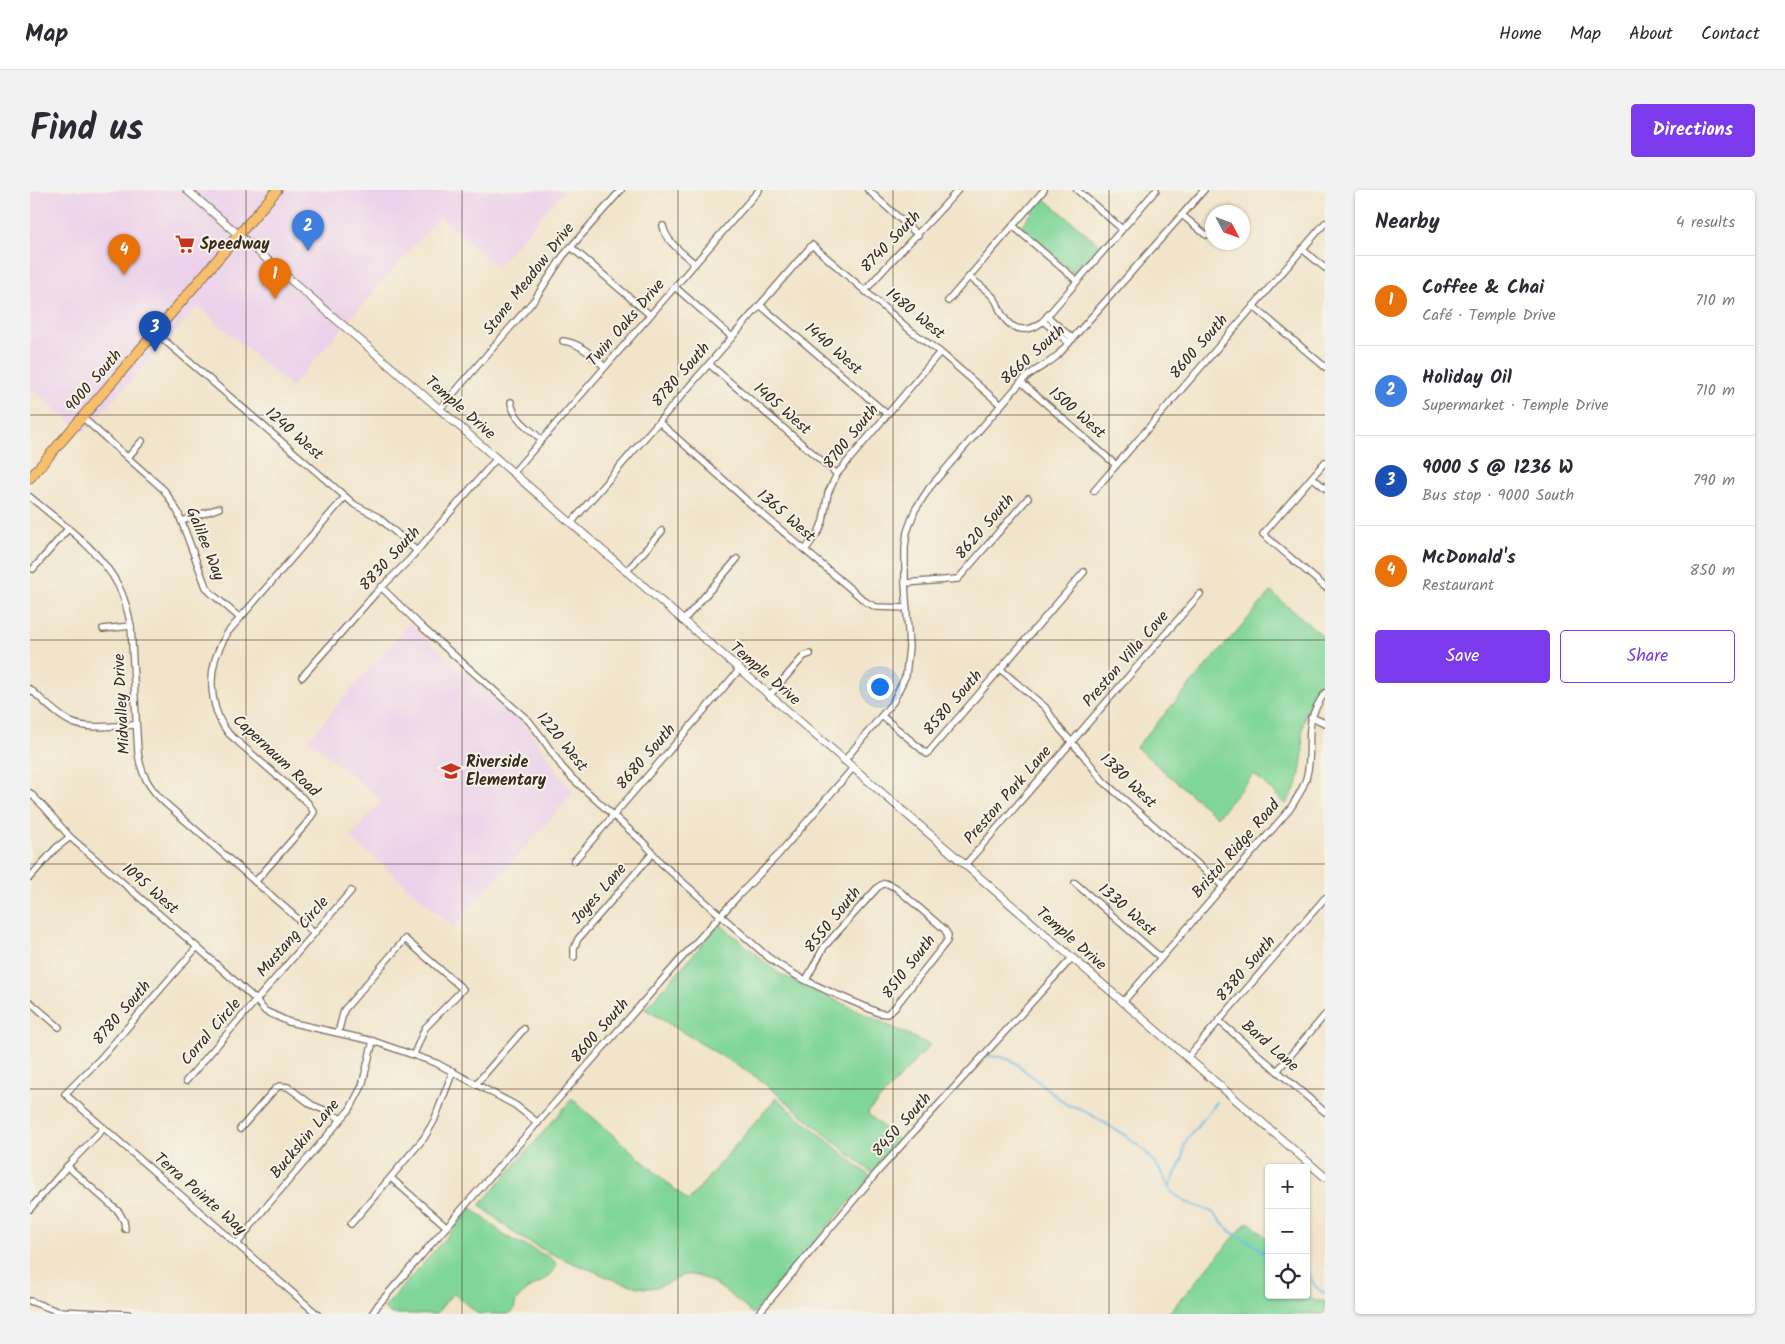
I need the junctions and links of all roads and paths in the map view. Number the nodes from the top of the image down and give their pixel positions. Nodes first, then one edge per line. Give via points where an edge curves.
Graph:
1 (187, 190) edge
2 (277, 190) edge
3 (621, 190) edge
4 (758, 190) edge
5 (868, 190) edge
6 (958, 190) edge
7 (1044, 190) edge
8 (1077, 190) edge
9 (1156, 190) edge
10 (1204, 190) edge
11 (1182, 215) junction
12 (1325, 223) edge
13 (663, 226) dead end
14 (1013, 226) junction
15 (1122, 229) junction
16 (238, 234) junction
17 (1205, 234) edge
18 (918, 235) junction
19 (812, 245) joint
20 (571, 247) junction
21 (1302, 249) junction
22 (695, 264) junction
23 (1325, 268) edge
24 (970, 276) junction
25 (1077, 281) junction
26 (675, 287) junction
27 (865, 291) junction
28 (948, 301) dead end
29 (760, 305) junction
30 (1253, 306) junction
31 (650, 315) junction
32 (1045, 318) junction
33 (156, 332) junction
34 (732, 337) junction
35 (563, 341) dead end
36 (1071, 341) junction
37 (940, 352) junction
38 (709, 364) junction
39 (605, 367) junction
40 (1325, 367) edge
41 (1021, 382) junction
42 (510, 402) dead end
43 (1001, 405) junction
44 (440, 408) junction
45 (887, 414) junction
46 (82, 417) junction
47 (659, 422) junction
48 (542, 440) junction
49 (142, 442) dead end
50 (128, 457) junction
51 (497, 458) junction
52 (1325, 462) edge
53 (1116, 464) junction
54 (514, 473) junction
55 (836, 474) junction
56 (1312, 477) junction
57 (30, 478) edge
58 (1325, 488) edge
59 (1094, 491) dead end
60 (30, 497) edge
61 (345, 497) junction
62 (1028, 498) dead end
63 (219, 508) dead end
64 (182, 521) junction
65 (571, 523) junction
66 (68, 529) junction
67 (662, 531) dead end
68 (805, 550) junction
69 (417, 551) junction
70 (737, 559) dead end
71 (33, 569) dead end
72 (626, 572) junction
73 (1084, 572) dead end
74 (904, 583) junction
75 (382, 587) junction
76 (1325, 587) edge
77 (1200, 594) dead end
78 (907, 608) junction
79 (240, 618) junction
80 (683, 621) junction
81 (131, 626) junction
82 (103, 629) dead end
83 (810, 654) dead end
84 (1000, 669) junction
85 (739, 670) junction
86 (302, 677) dead end
87 (30, 688) edge
88 (1325, 692) edge
89 (769, 696) junction
90 (882, 716) junction
91 (1311, 717) junction
92 (1325, 723) edge
93 (136, 725) junction
94 (1072, 742) junction
95 (844, 761) junction
96 (853, 768) junction
97 (30, 793) edge
98 (614, 816) junction
99 (70, 837) junction
100 (652, 854) junction
101 (574, 861) dead end
102 (964, 865) junction
103 (30, 877) edge
104 (255, 882) junction
105 (887, 882) joint
106 (1075, 883) dead end
107 (1223, 886) junction
108 (351, 891) dead end
109 (1324, 901) edge
110 (720, 915) junction
111 (314, 933) junction
112 (197, 947) junction
113 (574, 956) dead end
114 (1072, 958) junction
115 (1161, 958) junction
116 (806, 980) junction
117 (256, 1000) junction
118 (30, 1002) edge
119 (1123, 1002) junction
120 (887, 1014) joint
121 (1325, 1015) edge
122 (1220, 1021) junction
123 (59, 1027) dead end
124 (524, 1029) dead end
125 (338, 1033) junction
126 (373, 1041) junction
127 (414, 1054) junction
128 (1187, 1058) junction
129 (1277, 1070) junction
130 (453, 1072) junction
131 (186, 1081) dead end
132 (476, 1084) junction
133 (65, 1094) joint
134 (1325, 1112) edge
135 (341, 1120) junction
136 (538, 1123) junction
137 (104, 1128) junction
138 (240, 1129) dead end
139 (67, 1166) junction
140 (1325, 1177) edge
141 (391, 1178) junction
142 (30, 1209) edge
143 (351, 1224) dead end
144 (446, 1226) junction
145 (125, 1229) dead end
146 (237, 1244) junction
147 (30, 1301) edge
148 (128, 1314) edge
149 (317, 1314) edge
150 (372, 1314) edge
151 (758, 1314) edge

1 - 16 street, Temple Drive
2 - 16 main road, 9000 South
3 - 20 street, Stone Meadow Drive
4 - 22 street, Twin Oaks Drive
5 - 18 street
6 - 18 street, 8740 South
7 - 14 street
8 - 15 street
9 - 15 street
10 - 11 street, 8660 South
11 - 17 street
11 - 36 street, 8660 South
12 - 21 street, 8600 South
13 - 22 street via 670,242
14 - 24 street
14 - 25 street
15 - 25 street
16 - 33 main road, 9000 South
16 - 44 street, Temple Drive
18 - 27 street, 8740 South via 897,253
19 - 27 street, 1480 West
19 - 29 street, 8780 South
20 - 31 street
20 - 44 street, Stone Meadow Drive via 535,299
21 - 23 street
21 - 30 street, 8600 South
22 - 26 street, Twin Oaks Drive
24 - 28 street
24 - 32 street via 995,299 1011,326 1025,330
25 - 32 street
26 - 31 street, Twin Oaks Drive
26 - 34 street
27 - 37 street, 1480 West
29 - 34 street, 8780 South
29 - 45 street, 1440 West
30 - 40 street
30 - 53 street, 8600 South
31 - 39 street, Twin Oaks Drive
32 - 36 street
33 - 46 main road, 9000 South
33 - 61 street, 1240 West
34 - 38 street, 8780 South
35 - 39 street via 582,347
36 - 41 street, 8660 South via 1054,360 1029,373
37 - 43 street, 1480 West
37 - 45 street, 8700 South
38 - 47 street, 8780 South
38 - 55 street, 1405 West
39 - 48 street, Twin Oaks Drive
41 - 43 street, 8660 South
41 - 53 street, 1500 West
42 - 48 street via 518,419
43 - 74 street, 8660 South via 930,487 915,510 904,548
44 - 51 street, Temple Drive
45 - 55 street, 8700 South
46 - 50 street, Galilee Way
46 - 57 main road, 9000 South
47 - 65 street, 8780 South
47 - 68 street, 1365 West
48 - 54 street, Twin Oaks Drive
49 - 50 street
50 - 64 street, Galilee Way via 164,490
51 - 54 street, Temple Drive
51 - 69 street, 8830 South
52 - 56 street
53 - 59 street, 8600 South
54 - 65 street, Temple Drive
55 - 68 street, 8700 South via 819,531
56 - 58 street
56 - 76 street via 1263,534
60 - 66 street, Midvalley Drive
61 - 69 street, 1240 West via 378,518
61 - 79 street, Capernaum Road
62 - 74 street, 8620 South via 958,579
63 - 64 street
64 - 79 street, Galilee Way via 210,593
65 - 72 street, Temple Drive
66 - 71 street
66 - 81 street, Midvalley Drive via 110,572 127,606
67 - 72 street
68 - 78 street, 1365 West via 866,602 876,607
69 - 75 street, 8830 South
70 - 80 street
72 - 80 street, Temple Drive
73 - 84 street, 8580 South
74 - 78 street, 8660 South
75 - 86 street, 8830 South
75 - 98 street, 1220 West via 423,628 529,721 573,780
77 - 94 street, Preston Villa Cove
78 - 90 street, 8660 South via 910,647 906,675
79 - 104 street, Capernaum Road via 224,639 214,662 213,692 218,718 229,734 314,812
80 - 85 street, Temple Drive
81 - 82 street
81 - 93 street, Midvalley Drive
83 - 89 street via 804,656
84 - 90 street, 8580 South via 927,754
84 - 94 street, 1380 West via 1045,707
85 - 89 street, Temple Drive
85 - 98 street, 8680 South
87 - 93 street via 74,723 85,726
88 - 91 street, Bristol Ridge Road
89 - 95 street, Temple Drive
90 - 95 street, 8660 South
91 - 92 street
91 - 107 street, Bristol Ridge Road via 1308,771 1300,794
93 - 104 street, Midvalley Drive via 140,766 154,792
94 - 102 street, Preston Park Lane
94 - 107 street, 1380 West via 1103,781
95 - 96 street, Temple Drive
96 - 102 street, Temple Drive
96 - 110 street, 8600 South via 777,856
97 - 99 street, 1095 West
98 - 100 street, 1220 West
98 - 101 street, 8680 South
99 - 103 street
99 - 112 street, 1095 West
100 - 110 street, 1220 West
100 - 113 street, Joyes Lane via 578,939
102 - 114 street, Temple Drive
104 - 111 street, Midvalley Drive
105 - 116 street, 8550 South via 878,887 824,947
105 - 120 street, 8510 South via 948,935 947,941
106 - 115 street, 1330 West
107 - 115 street, Bristol Ridge Road
108 - 111 street, Mustang Circle
109 - 122 street, 8380 South
110 - 116 street, 1220 West via 774,962
110 - 136 street, 8600 South
111 - 117 street, Mustang Circle
112 - 117 street, 1095 West
112 - 133 street, 8780 South
114 - 119 street, Temple Drive
114 - 151 street, 8450 South via 880,1170
115 - 119 street, Bristol Ridge Road
116 - 120 street, 1220 West
117 - 125 street, 1095 West via 265,1011 289,1022
117 - 131 street, Corral Circle
118 - 123 street
119 - 128 street, Temple Drive
121 - 129 street
122 - 128 street, 8380 South
122 - 129 street, Bard Lane
124 - 132 street
125 - 126 street, 1095 West
125 - 127 street via 344,1010 405,939 463,989 425,1028
126 - 127 street, 1095 West
126 - 135 street, Buckskin Lane via 359,1091
127 - 130 street, 1095 West
128 - 140 street, Temple Drive
129 - 134 street, Bard Lane
130 - 132 street, 1095 West
130 - 141 street via 434,1121 414,1152
132 - 136 street, 1095 West via 515,1105
133 - 137 street, Terra Pointe Way
135 - 138 street via 284,1086 274,1089
135 - 146 street, Buckskin Lane
136 - 144 street, 8600 South
137 - 139 street
137 - 146 street, Terra Pointe Way
139 - 142 street
139 - 145 street via 119,1212
141 - 143 street
141 - 144 street
144 - 150 street, 8600 South
146 - 149 street, Terra Pointe Way
147 - 148 street via 57,1311

